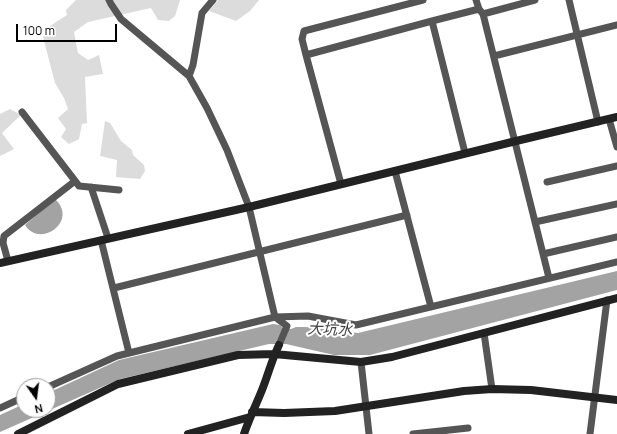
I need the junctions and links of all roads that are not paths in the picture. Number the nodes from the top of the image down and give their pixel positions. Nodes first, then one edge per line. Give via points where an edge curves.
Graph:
1 (110, 0) edge
2 (213, 0) edge
3 (423, 0) edge
4 (476, 0) edge
5 (535, 0) edge
6 (570, 0) edge
7 (481, 11) junction
8 (432, 21) junction
9 (617, 25) edge
10 (578, 35) junction
11 (306, 55) junction
12 (494, 56) junction
13 (189, 76) junction
14 (22, 112) dead end
15 (613, 118) edge
16 (598, 122) junction
17 (515, 141) junction
18 (617, 147) edge
19 (465, 153) junction
20 (617, 166) edge
21 (395, 171) junction
22 (75, 181) junction
23 (547, 182) dead end
24 (341, 184) junction
25 (91, 187) junction
26 (119, 190) dead end
27 (617, 204) edge
28 (249, 207) junction
29 (406, 215) junction
30 (535, 222) junction
31 (617, 237) edge
32 (104, 239) junction
33 (260, 251) junction
34 (543, 254) junction
35 (4, 262) edge
36 (617, 262) edge
37 (549, 278) junction
38 (114, 288) junction
39 (617, 298) edge
40 (607, 300) junction
41 (431, 307) junction
42 (275, 317) junction
43 (484, 333) junction
44 (279, 345) joint
45 (130, 353) junction
46 (274, 354) junction
47 (361, 362) junction
48 (56, 383) edge
49 (492, 389) junction
50 (594, 396) junction
51 (617, 400) edge
52 (16, 401) edge
53 (366, 407) junction
54 (0, 408) edge
55 (251, 415) junction
56 (468, 428) dead end
57 (18, 434) edge
58 (188, 434) edge
59 (244, 434) edge
60 (369, 434) edge
61 (413, 434) edge
62 (590, 434) edge

1 - 13 street via 121,19
2 - 13 street via 202,13
3 - 11 street via 304,31 302,39
4 - 7 street
5 - 7 street
6 - 10 street
7 - 8 street
7 - 12 street
8 - 11 street
8 - 19 street
9 - 10 street
10 - 12 street
10 - 16 street
11 - 24 street
12 - 17 street
13 - 28 street via 227,150
14 - 22 street
15 - 16 street
15 - 18 street
16 - 17 street
17 - 19 street
17 - 30 street
19 - 21 street
20 - 23 street
21 - 24 street
21 - 29 street
22 - 25 street via 79,186
22 - 35 street via 4,236
24 - 28 street
25 - 26 street
25 - 32 street
27 - 30 street
28 - 32 street
28 - 33 street
29 - 33 street
29 - 41 street
30 - 34 street
31 - 34 street
32 - 35 street
32 - 38 street
33 - 38 street
33 - 42 street
34 - 37 street
36 - 37 street
37 - 41 street
38 - 45 street
39 - 40 street
40 - 43 street
40 - 50 street
41 - 42 street via 356,325 308,316
42 - 44 street via 287,326
42 - 45 street
43 - 47 street via 392,357
43 - 49 street
44 - 46 street
45 - 48 street via 117,356
46 - 47 street
46 - 55 street
46 - 57 street via 238,355 118,384
47 - 53 street
49 - 50 street
49 - 53 street
50 - 51 street
50 - 62 street
52 - 54 street
53 - 55 street
53 - 60 street
55 - 58 street
55 - 59 street
56 - 61 street

